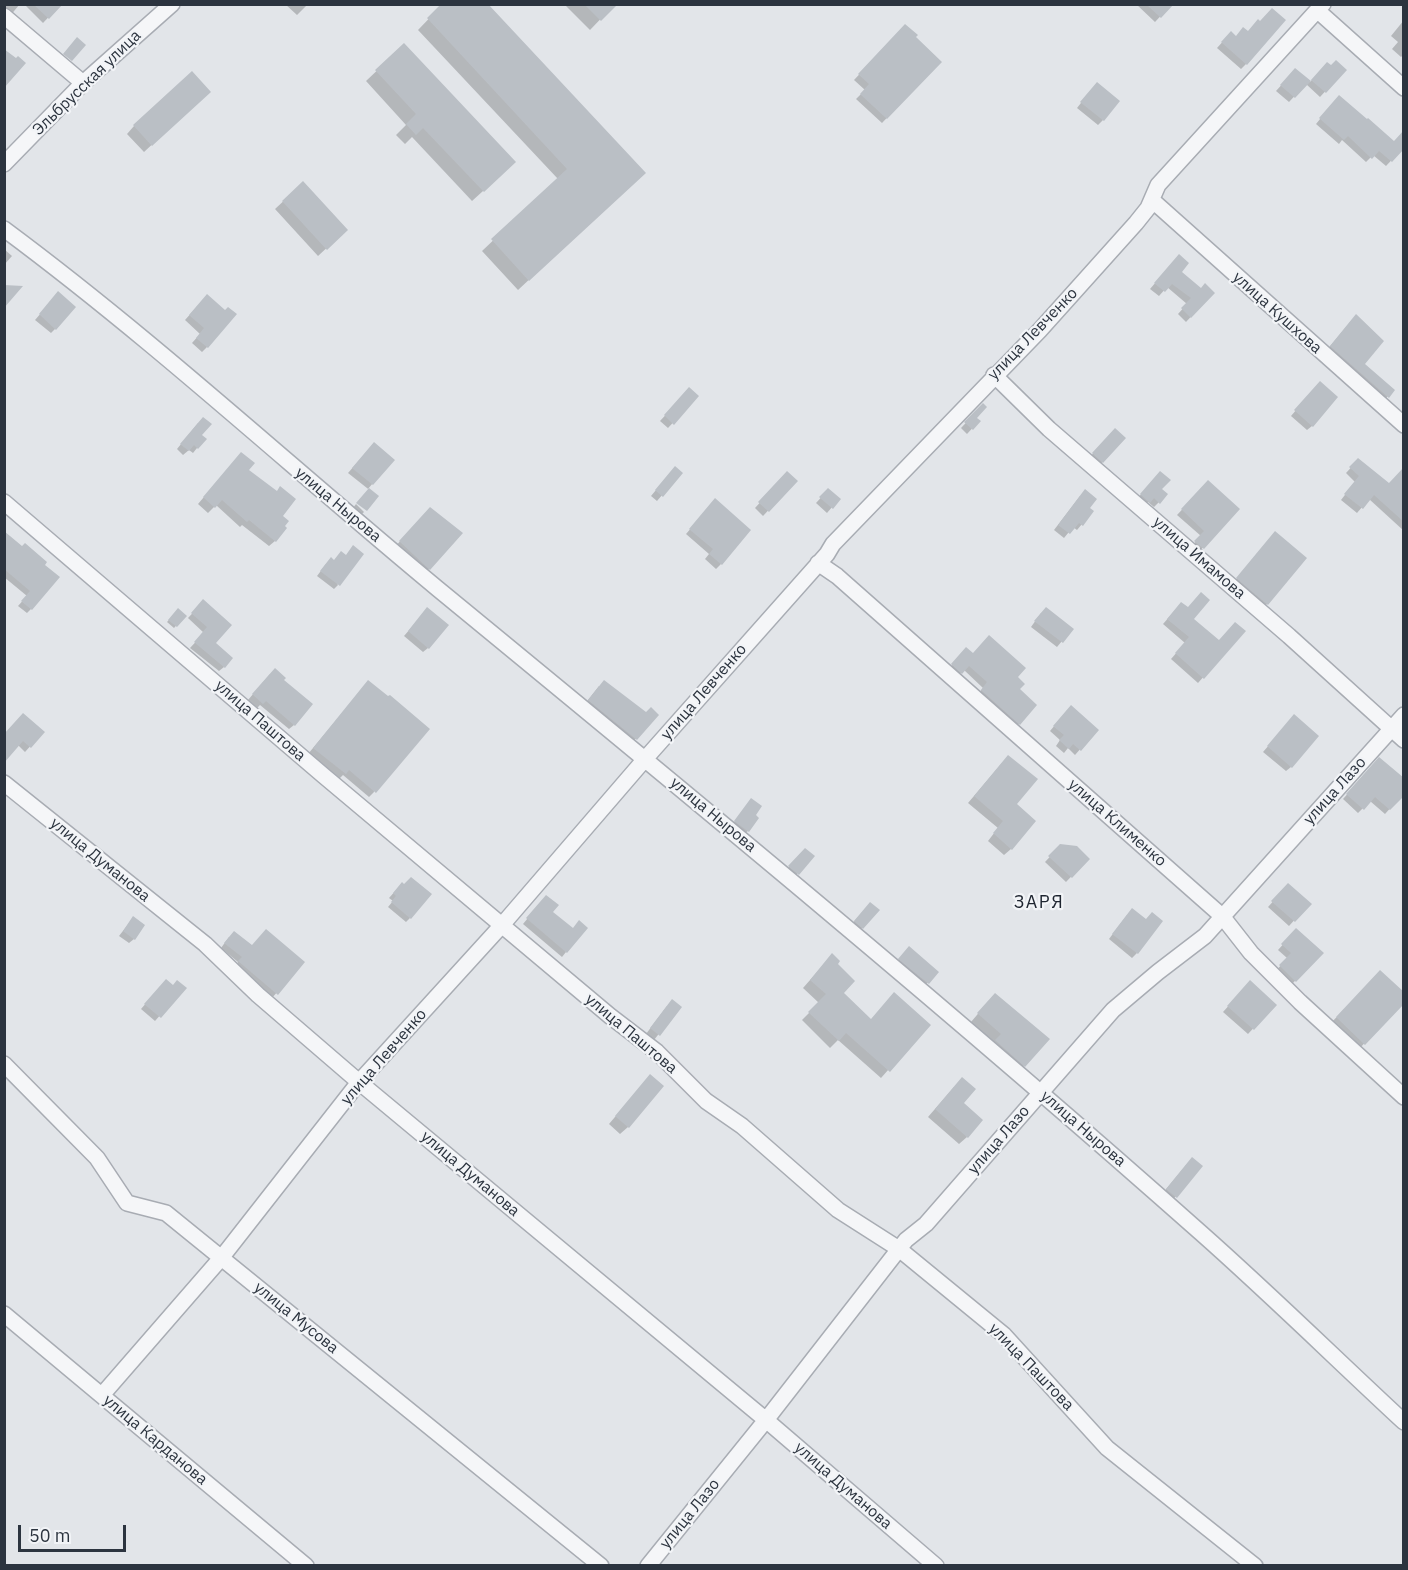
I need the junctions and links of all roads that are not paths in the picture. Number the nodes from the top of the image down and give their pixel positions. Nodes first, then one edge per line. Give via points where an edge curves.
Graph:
1 (172, 4) edge
2 (1320, 8) edge
3 (4, 16) edge
4 (83, 83) junction
5 (1404, 88) edge
6 (4, 164) edge
7 (1152, 200) junction
8 (4, 229) edge
9 (994, 375) junction
10 (1404, 425) edge
11 (4, 502) edge
12 (818, 563) junction
13 (1404, 716) edge
14 (1392, 729) junction
15 (1404, 740) edge
16 (645, 759) junction
17 (4, 783) edge
18 (1222, 916) junction
19 (502, 925) junction
20 (4, 1064) edge
21 (359, 1082) junction
22 (1041, 1092) junction
23 (1404, 1097) edge
24 (899, 1249) junction
25 (222, 1257) junction
26 (4, 1314) edge
27 (102, 1395) junction
28 (766, 1420) junction
29 (1404, 1422) edge
30 (306, 1566) edge
31 (601, 1566) edge
32 (648, 1566) edge
33 (936, 1566) edge
34 (1255, 1566) edge

1 - 4 street, Эльбрусская улица
2 - 5 street
2 - 7 street, улица Левченко via 1158,185
3 - 4 street
4 - 6 street, Эльбрусская улица
7 - 9 street, улица Левченко via 1040,330
7 - 10 street, улица Кушхова
8 - 16 street, улица Нырова via 73,280
9 - 12 street, улица Левченко
9 - 14 street, улица Имамова via 1049,429
11 - 19 street, улица Паштова
12 - 16 street, улица Левченко
12 - 18 street, улица Клименко
13 - 14 street, улица Лазо
14 - 15 street, улица Имамова
14 - 18 street, улица Лазо
16 - 19 street, улица Левченко
16 - 22 street, улица Нырова
17 - 21 street, улица Думанова via 206,944
18 - 22 street, улица Лазо via 1205,936 1113,1010
18 - 23 street, улица Клименко via 1259,962
19 - 21 street, улица Левченко
19 - 24 street, улица Паштова via 657,1052 706,1101 742,1126 838,1210
20 - 25 street, улица Мусова via 97,1158 127,1203 166,1213
21 - 25 street, улица Левченко
21 - 28 street, улица Думанова
22 - 24 street, улица Лазо via 926,1224
22 - 29 street, улица Нырова via 1205,1236
24 - 28 street, улица Лазо
24 - 34 street, улица Паштова via 1004,1335 1107,1448
25 - 27 street, улица Левченко
25 - 31 street, улица Мусова
26 - 27 street, улица Карданова
27 - 30 street, улица Карданова
28 - 32 street, улица Лазо
28 - 33 street, улица Думанова

